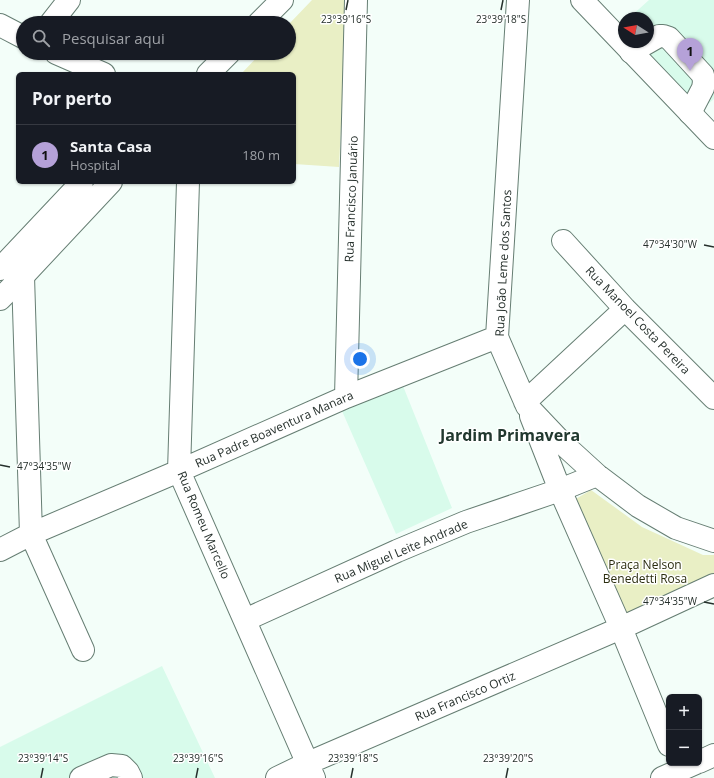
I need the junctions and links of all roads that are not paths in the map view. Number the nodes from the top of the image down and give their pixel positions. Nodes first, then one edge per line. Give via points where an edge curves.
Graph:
1 (69, 0) edge
2 (282, 0) edge
3 (356, 0) edge
4 (518, 0) edge
5 (591, 3) edge
6 (56, 16) edge
7 (266, 16) edge
8 (0, 25) edge
9 (16, 33) edge
10 (631, 52) junction
11 (72, 60) edge
12 (222, 60) edge
13 (99, 72) edge
14 (210, 72) edge
15 (706, 125) edge
16 (81, 184) edge
17 (108, 184) edge
18 (188, 184) edge
19 (65, 215) junction
20 (563, 241) dead end
21 (0, 269) edge
22 (23, 276) junction
23 (0, 299) edge
24 (625, 308) junction
25 (497, 337) junction
26 (346, 397) junction
27 (714, 398) edge
28 (526, 404) junction
29 (179, 471) junction
30 (597, 475) junction
31 (560, 490) junction
32 (31, 534) junction
33 (714, 541) edge
34 (0, 550) edge
35 (714, 585) edge
36 (245, 620) junction
37 (621, 628) junction
38 (84, 650) dead end
39 (666, 738) edge
40 (714, 755) edge
41 (702, 761) edge
42 (311, 771) edge
43 (81, 778) edge
44 (131, 778) edge
45 (277, 778) edge

1 - 6 street
2 - 7 street
3 - 26 street, Rua Francisco Januário
4 - 25 street, Rua João Leme dos Santos
5 - 10 street
8 - 9 street
10 - 15 street
10 - 15 street via 659,36 669,38 703,75
11 - 13 street
12 - 14 street
16 - 19 street
17 - 19 street
18 - 29 street, Rua Romeu Marcello
19 - 21 street
19 - 22 street
20 - 24 street, Rua Manoel Costa Pereira
22 - 23 street
22 - 32 street
24 - 27 street, Rua Manoel Costa Pereira
24 - 28 street
25 - 26 street, Rua Padre Boaventura Manara
25 - 28 street, Rua João Leme dos Santos
26 - 29 street, Rua Padre Boaventura Manara
28 - 30 street, Rua João Leme dos Santos via 563,444
28 - 31 street
29 - 32 street, Rua Padre Boaventura Manara
29 - 36 street, Rua Romeu Marcello
30 - 31 street, Rua Miguel Leite Andrade
30 - 33 street, Rua João Leme dos Santos via 638,506 676,528
31 - 36 street, Rua Miguel Leite Andrade via 466,522
31 - 37 street
32 - 34 street, Rua Padre Boaventura Manara
32 - 38 street
35 - 37 street
36 - 42 street, Rua Romeu Marcello
37 - 39 street
37 - 42 street, Rua Francisco Ortiz
40 - 41 street
42 - 45 street, Rua Francisco Ortiz
43 - 44 street via 111,765 122,766

